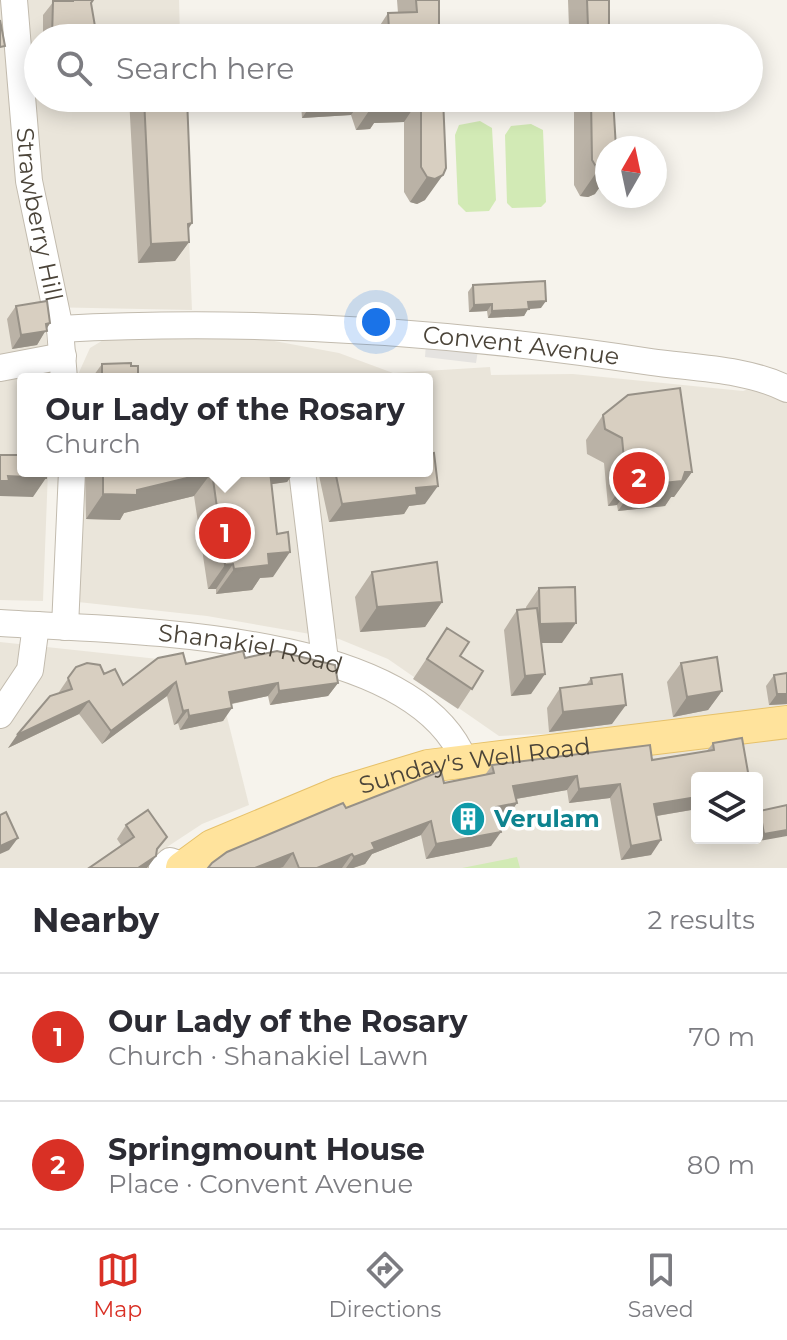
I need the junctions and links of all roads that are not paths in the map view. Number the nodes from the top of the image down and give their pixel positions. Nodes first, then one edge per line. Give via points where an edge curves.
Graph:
1 (14, 0) edge
2 (60, 329) junction
3 (64, 367) edge
4 (0, 368) edge
5 (787, 389) edge
6 (72, 477) edge
7 (303, 477) edge
8 (0, 623) edge
9 (36, 625) junction
10 (65, 627) junction
11 (325, 660) junction
12 (0, 715) edge
13 (787, 722) edge
14 (464, 760) junction
15 (176, 867) edge

1 - 2 street, Strawberry Hill via 29,181
2 - 3 street, Strawberry Hill
2 - 5 street, Convent Avenue via 256,326 436,335 611,355 743,376
3 - 4 street
6 - 10 street
7 - 11 street
8 - 9 street, Shanakiel Road
9 - 10 street, Shanakiel Road
9 - 12 street via 30,670
10 - 11 street, Shanakiel Road via 208,640
11 - 14 street, Shanakiel Road via 415,704 452,735
13 - 14 main road, Sunday's Well Road
14 - 15 main road, Sunday's Well Road via 353,787 212,846

